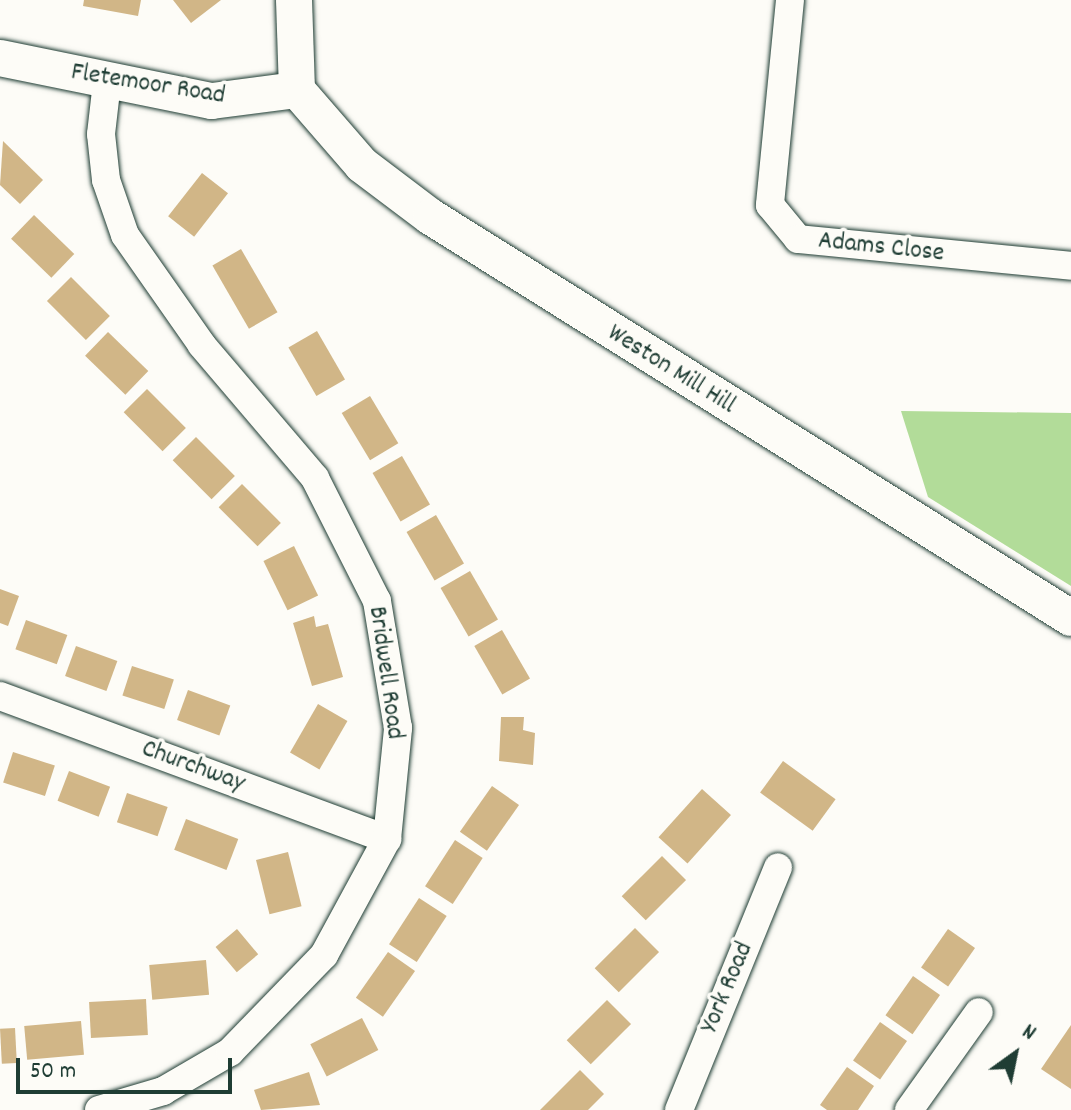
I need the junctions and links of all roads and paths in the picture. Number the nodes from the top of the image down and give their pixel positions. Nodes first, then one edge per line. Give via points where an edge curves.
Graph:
1 (294, 0) edge
2 (790, 0) edge
3 (0, 58) edge
4 (107, 82) junction
5 (297, 90) junction
6 (1071, 266) edge
7 (1071, 618) edge
8 (0, 696) edge
9 (387, 839) junction
10 (778, 867) dead end
11 (979, 1012) dead end
12 (99, 1110) edge
13 (679, 1110) edge
14 (909, 1110) edge

1 - 5 street
2 - 6 street, Adams Close via 770,205 798,239
3 - 4 street, Fletemoor Road
4 - 5 street, Fletemoor Road via 212,101
4 - 9 street, Bridwell Road via 104,165 125,235 202,345 315,478 377,601 398,728
5 - 7 street, Weston Mill Hill via 362,165 431,217
8 - 9 street, Churchway
9 - 12 street, Bridwell Road via 340,930 279,1009 230,1052 163,1091
10 - 13 street, York Road
11 - 14 street

